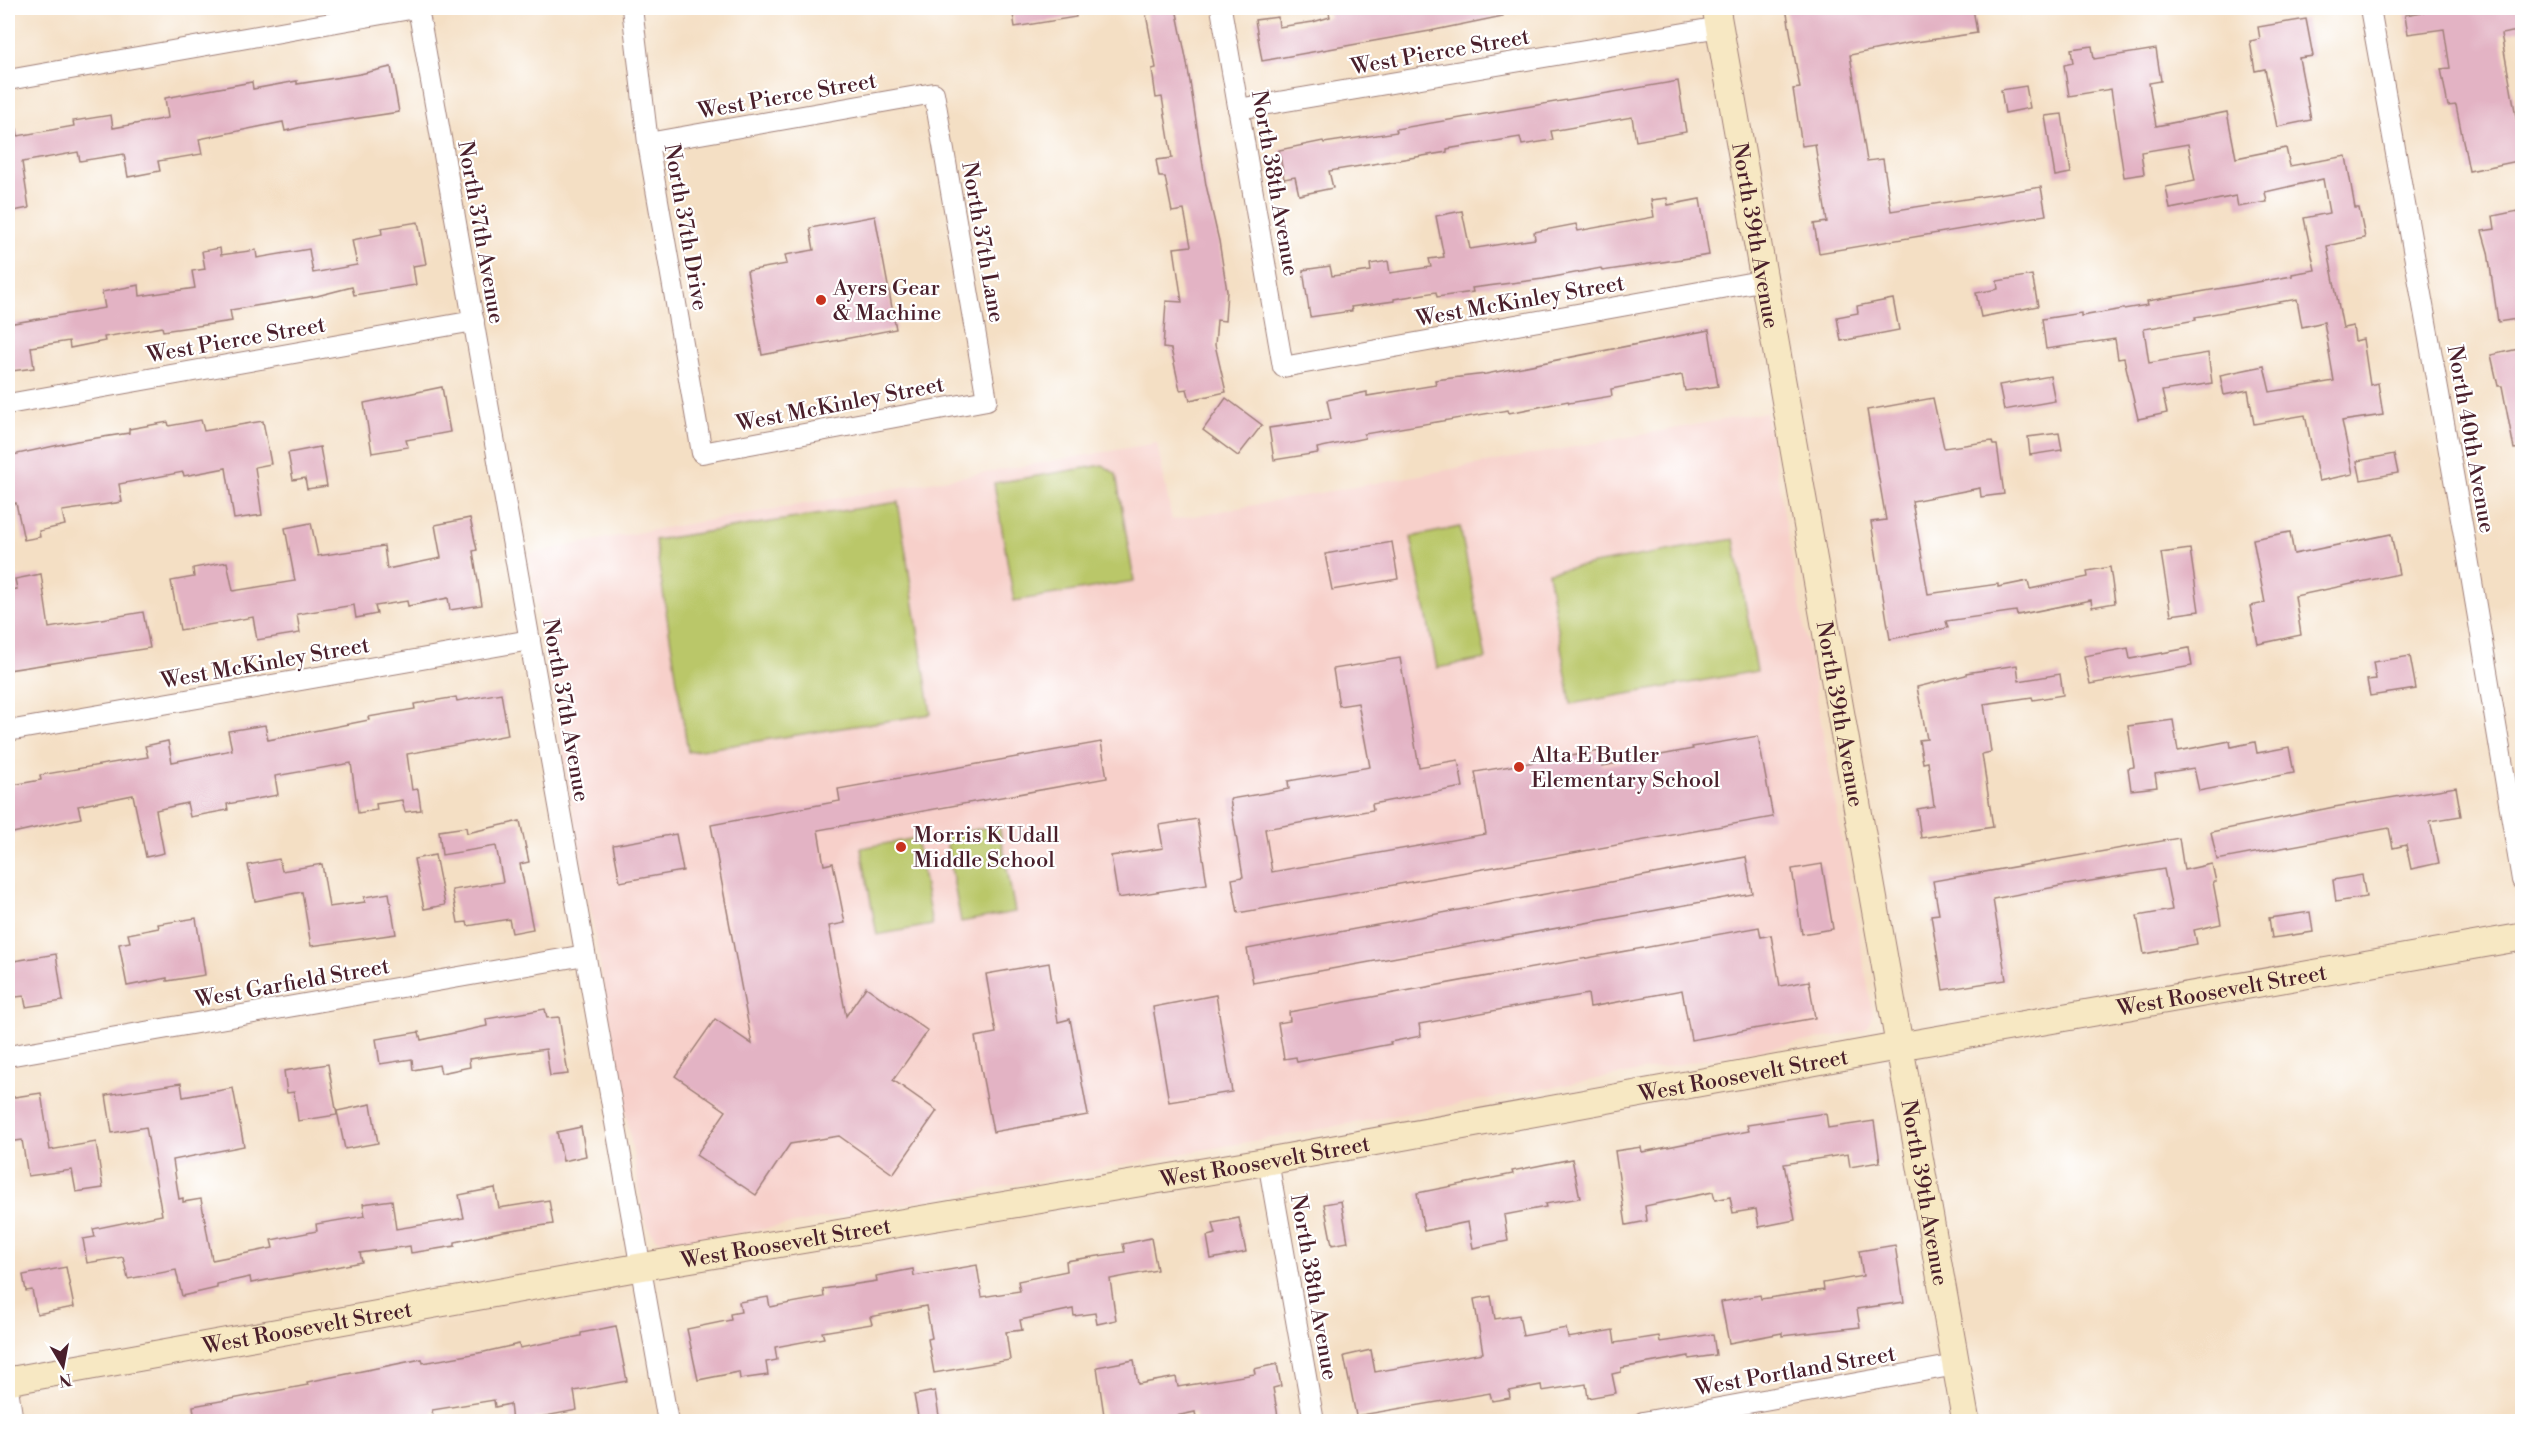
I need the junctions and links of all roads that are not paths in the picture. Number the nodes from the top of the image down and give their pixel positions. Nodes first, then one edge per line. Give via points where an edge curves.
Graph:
1 (417, 8) edge
2 (632, 8) edge
3 (1221, 8) edge
4 (2370, 8) edge
5 (1718, 17) edge
6 (8, 80) edge
7 (934, 93) joint
8 (1238, 109) junction
9 (648, 143) junction
10 (1766, 279) junction
11 (474, 321) junction
12 (1283, 367) joint
13 (987, 400) joint
14 (8, 404) edge
15 (702, 453) joint
16 (530, 640) junction
17 (8, 731) edge
18 (2523, 880) edge
19 (2523, 937) edge
20 (585, 955) junction
21 (1901, 1046) junction
22 (8, 1056) edge
23 (1268, 1161) junction
24 (640, 1267) junction
25 (1956, 1365) junction
26 (8, 1381) edge
27 (8, 1388) edge
28 (13, 1422) edge
29 (668, 1422) edge
30 (1314, 1422) edge
31 (1643, 1422) edge
32 (1966, 1422) edge

1 - 6 street
1 - 11 street, North 37th Avenue
2 - 9 street, North 37th Drive
3 - 8 street, North 38th Avenue
4 - 18 street, North 40th Avenue
5 - 8 street, West Pierce Street
5 - 10 street, North 39th Avenue
7 - 9 street, West Pierce Street
7 - 13 street, North 37th Lane
8 - 12 street, North 38th Avenue
9 - 15 street, North 37th Drive
10 - 12 street, West McKinley Street
10 - 21 street, North 39th Avenue
11 - 14 street, West Pierce Street
11 - 16 street, North 37th Avenue
13 - 15 street, West McKinley Street
16 - 17 street, West McKinley Street
16 - 20 street, North 37th Avenue
19 - 21 street, West Roosevelt Street
20 - 22 street, West Garfield Street
20 - 24 street, North 37th Avenue
21 - 23 street, West Roosevelt Street
21 - 25 street, North 39th Avenue
23 - 24 street, West Roosevelt Street
23 - 30 street, North 38th Avenue
24 - 26 street, West Roosevelt Street
24 - 29 street, North 37th Avenue
25 - 31 street, West Portland Street
25 - 32 street, North 39th Avenue
27 - 28 street

